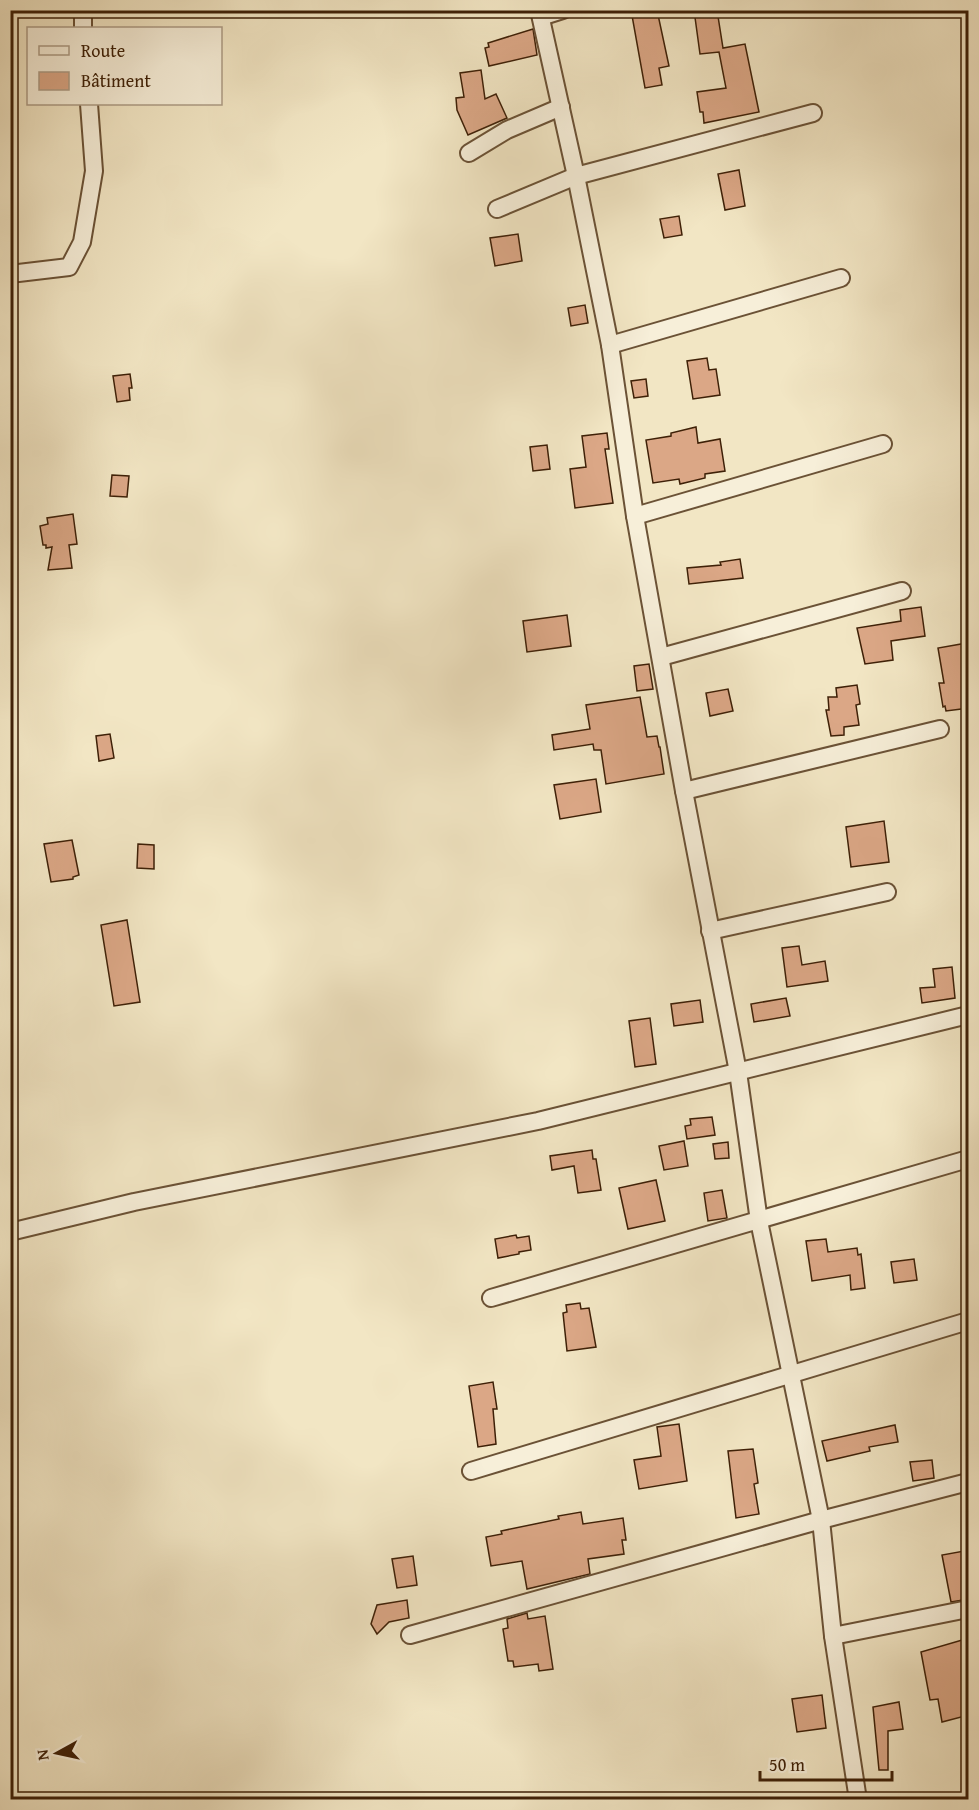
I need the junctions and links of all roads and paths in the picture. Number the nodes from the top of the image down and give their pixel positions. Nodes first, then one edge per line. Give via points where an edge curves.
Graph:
1 (83, 10) edge
2 (563, 10) edge
3 (540, 14) edge
4 (83, 27) edge
5 (89, 105) edge
6 (561, 107) junction
7 (813, 113) dead end
8 (469, 153) dead end
9 (576, 176) junction
10 (498, 209) dead end
11 (10, 274) edge
12 (841, 278) dead end
13 (610, 345) junction
14 (883, 444) dead end
15 (635, 516) junction
16 (902, 591) dead end
17 (661, 657) junction
18 (940, 729) dead end
19 (684, 792) junction
20 (887, 892) dead end
21 (710, 931) junction
22 (969, 1015) edge
23 (738, 1072) junction
24 (969, 1159) edge
25 (759, 1221) junction
26 (10, 1232) edge
27 (491, 1298) dead end
28 (969, 1321) edge
29 (790, 1374) junction
30 (471, 1471) dead end
31 (969, 1482) edge
32 (821, 1520) junction
33 (969, 1609) edge
34 (410, 1635) dead end
35 (833, 1636) junction
36 (858, 1800) edge

1 - 4 street
2 - 3 street
3 - 6 street
5 - 11 street via 94,171 82,242 69,267
6 - 8 street via 507,130
6 - 9 street
7 - 9 street
9 - 10 street
9 - 13 street
12 - 13 street
13 - 15 street
14 - 15 street
15 - 17 street
16 - 17 street
17 - 19 street
18 - 19 street
19 - 21 street
20 - 21 street
21 - 23 street
22 - 23 street
23 - 25 street
23 - 26 street via 537,1120 134,1202
24 - 25 street
25 - 27 street
25 - 29 street
28 - 29 street
29 - 30 street
29 - 32 street
31 - 32 street
32 - 34 street
32 - 35 street
33 - 35 street
35 - 36 street

